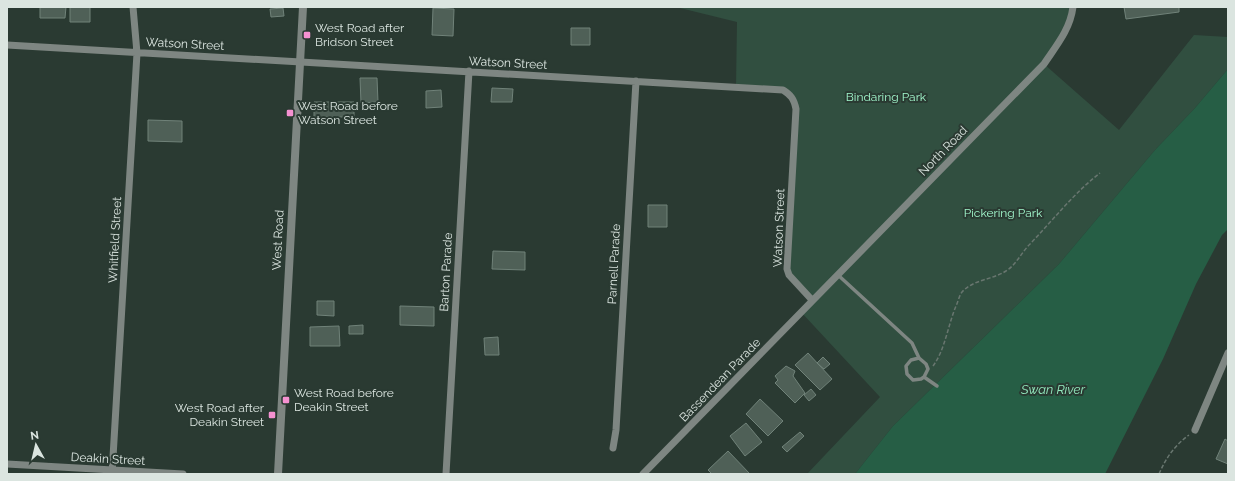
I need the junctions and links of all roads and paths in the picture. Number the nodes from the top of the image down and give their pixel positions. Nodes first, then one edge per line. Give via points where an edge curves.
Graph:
1 (133, 7) edge
2 (303, 7) edge
3 (1073, 7) edge
4 (7, 45) edge
5 (137, 52) junction
6 (300, 62) junction
7 (469, 71) junction
8 (636, 81) junction
9 (1100, 173) dead end
10 (838, 275) junction
11 (812, 300) junction
12 (1228, 353) edge
13 (919, 358) junction
14 (926, 375) junction
15 (936, 386) dead end
16 (1195, 430) joint
17 (613, 448) dead end
18 (7, 464) edge
19 (112, 472) edge
20 (183, 474) edge
21 (278, 474) edge
22 (446, 474) edge
23 (643, 474) edge
24 (1159, 474) edge

1 - 5 street, Whitfield Street
2 - 6 street, West Road
3 - 10 street, North Road via 1063,37 1044,64
4 - 5 street, Watson Street
5 - 6 street, Watson Street
5 - 19 street, Whitfield Street
6 - 7 street, Watson Street
6 - 21 street, West Road
7 - 8 street, Watson Street
7 - 22 street, Barton Parade
8 - 11 street, Watson Street via 783,90 794,100 796,109 788,269 789,275
8 - 17 street, Parnell Parade
9 - 14 path via 1074,196 1006,271 978,281 962,293 946,331 938,360
10 - 11 street, North Road
10 - 13 lane via 912,343
11 - 23 street, Bassendean Parade
12 - 16 street
13 - 14 lane via 926,364
13 - 14 lane via 908,363 905,370 913,380 921,380
14 - 15 lane
16 - 24 path via 1177,444 1166,458
18 - 19 street, Deakin Street
19 - 20 street, Deakin Street

